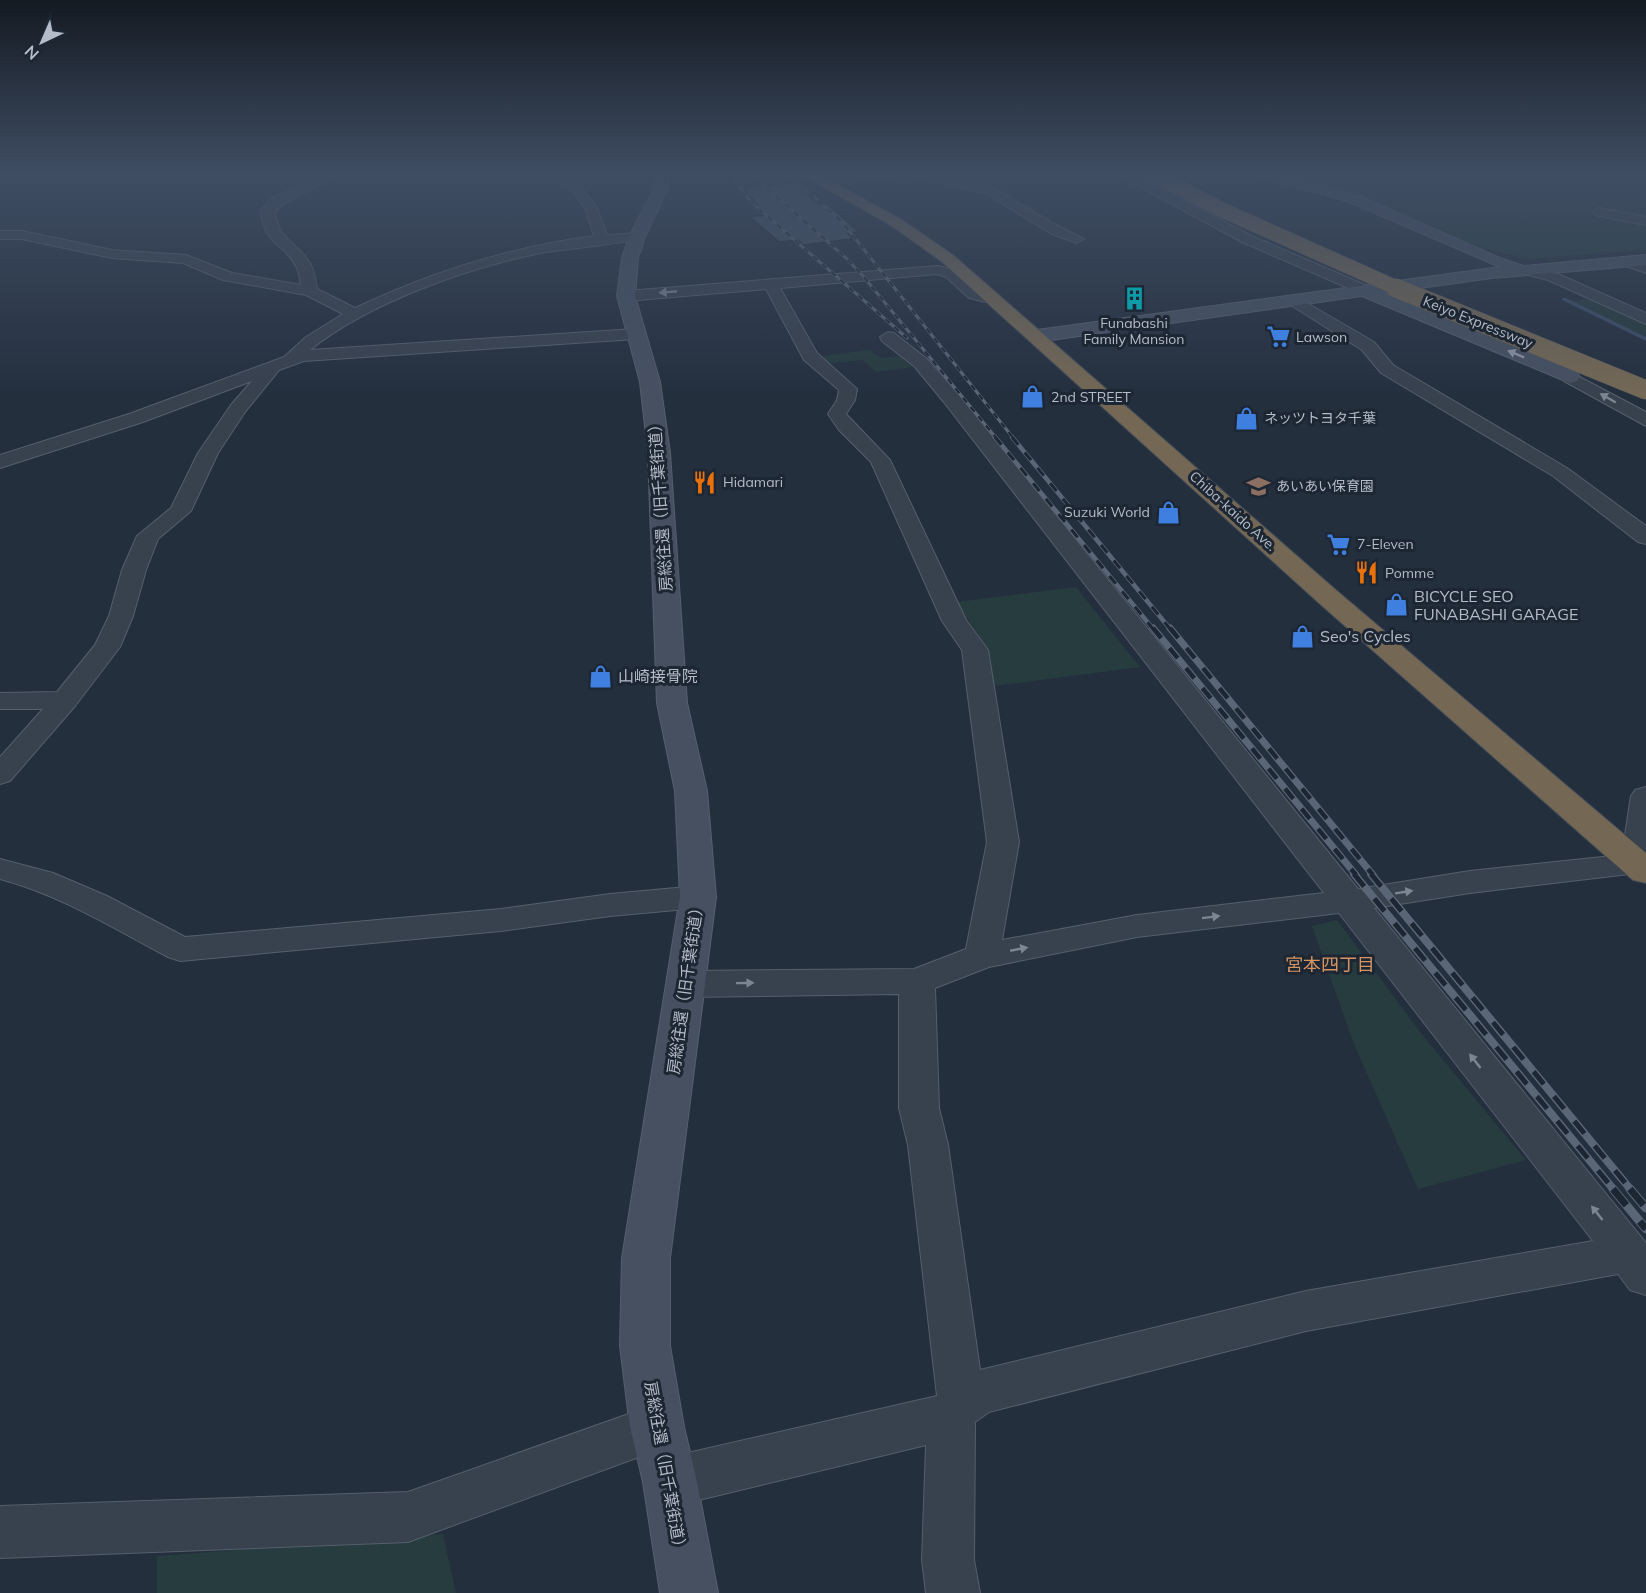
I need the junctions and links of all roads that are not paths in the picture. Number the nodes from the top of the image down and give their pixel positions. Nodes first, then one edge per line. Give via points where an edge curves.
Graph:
1 (75, 246) edge
2 (283, 246) edge
3 (555, 246) edge
4 (635, 246) edge
5 (932, 246) edge
6 (1264, 246) edge
7 (1302, 246) edge
8 (1325, 246) edge
9 (1461, 246) edge
10 (1646, 260) edge
11 (1625, 261) junction
12 (1646, 268) edge
13 (1525, 270) junction
14 (770, 283) junction
15 (310, 291) junction
16 (1367, 291) junction
17 (626, 296) junction
18 (990, 298) junction
19 (1295, 301) junction
20 (356, 314) junction
21 (1646, 319) edge
22 (635, 334) junction
23 (1037, 336) junction
24 (888, 346) dead end
25 (282, 362) junction
26 (1570, 377) joint
27 (1646, 378) edge
28 (1646, 390) edge
29 (1646, 420) edge
30 (0, 462) edge
31 (1646, 537) edge
32 (65, 700) junction
33 (0, 701) edge
34 (0, 775) edge
35 (1646, 795) edge
36 (1641, 868) edge
37 (0, 869) edge
38 (698, 897) junction
39 (1348, 901) junction
40 (982, 956) junction
41 (917, 981) junction
42 (686, 984) junction
43 (1637, 1264) edge
44 (956, 1409) junction
45 (657, 1427) junction
46 (670, 1482) junction
47 (0, 1532) edge
48 (689, 1593) edge
49 (953, 1593) edge

1 - 15 street via 112,254 186,259 228,277
2 - 15 street via 303,264
3 - 20 street via 441,276
4 - 17 street, 房総往還（旧千葉街道）
5 - 18 highway, Chiba-kaido Ave.
6 - 16 street
7 - 28 highway, Keiyo Expressway, bridge
8 - 27 highway, Keiyo Expressway
9 - 13 street
10 - 11 street
11 - 12 street
11 - 13 street
13 - 16 street
13 - 21 street via 1553,277
14 -> 17 street
14 - 18 street via 938,270 951,274 974,296
14 - 40 street via 810,356 848,389 837,414 880,460 954,621 975,650 1003,842
15 - 20 street
16 - 19 street
26 -> 16 street
17 - 22 street, 房総往還（旧千葉街道）
18 - 23 highway, Chiba-kaido Ave.
19 - 23 street
19 - 31 street via 1368,346 1387,369 1560,472
20 - 25 street via 304,344
22 - 25 street via 312,354
22 - 38 street, 房総往還（旧千葉街道） via 650,382 659,453 672,703 691,791
23 - 36 highway, Chiba-kaido Ave. via 1328,597
24 - 39 street via 921,363 943,388
25 - 30 street via 135,418
25 - 32 street via 238,409 208,453 180,511 148,536 107,647
29 -> 26 street
32 - 33 street
32 - 34 street
35 - 36 street
39 -> 36 street via 1470,882
37 - 38 street via 42,879 180,949 501,920
38 - 42 street, 房総往還（旧千葉街道）
40 -> 39 street via 1137,926
43 -> 39 street
40 - 41 street
42 -> 41 street
41 - 44 street via 919,1108 928,1145
42 - 45 street, 房総往還（旧千葉街道） via 646,1258 645,1346
43 - 44 street via 1306,1311 980,1392
44 - 46 street
44 - 49 street via 948,1560
45 - 46 street, 房総往還（旧千葉街道）
45 - 47 street via 408,1517
46 - 48 street, 房総往還（旧千葉街道）

